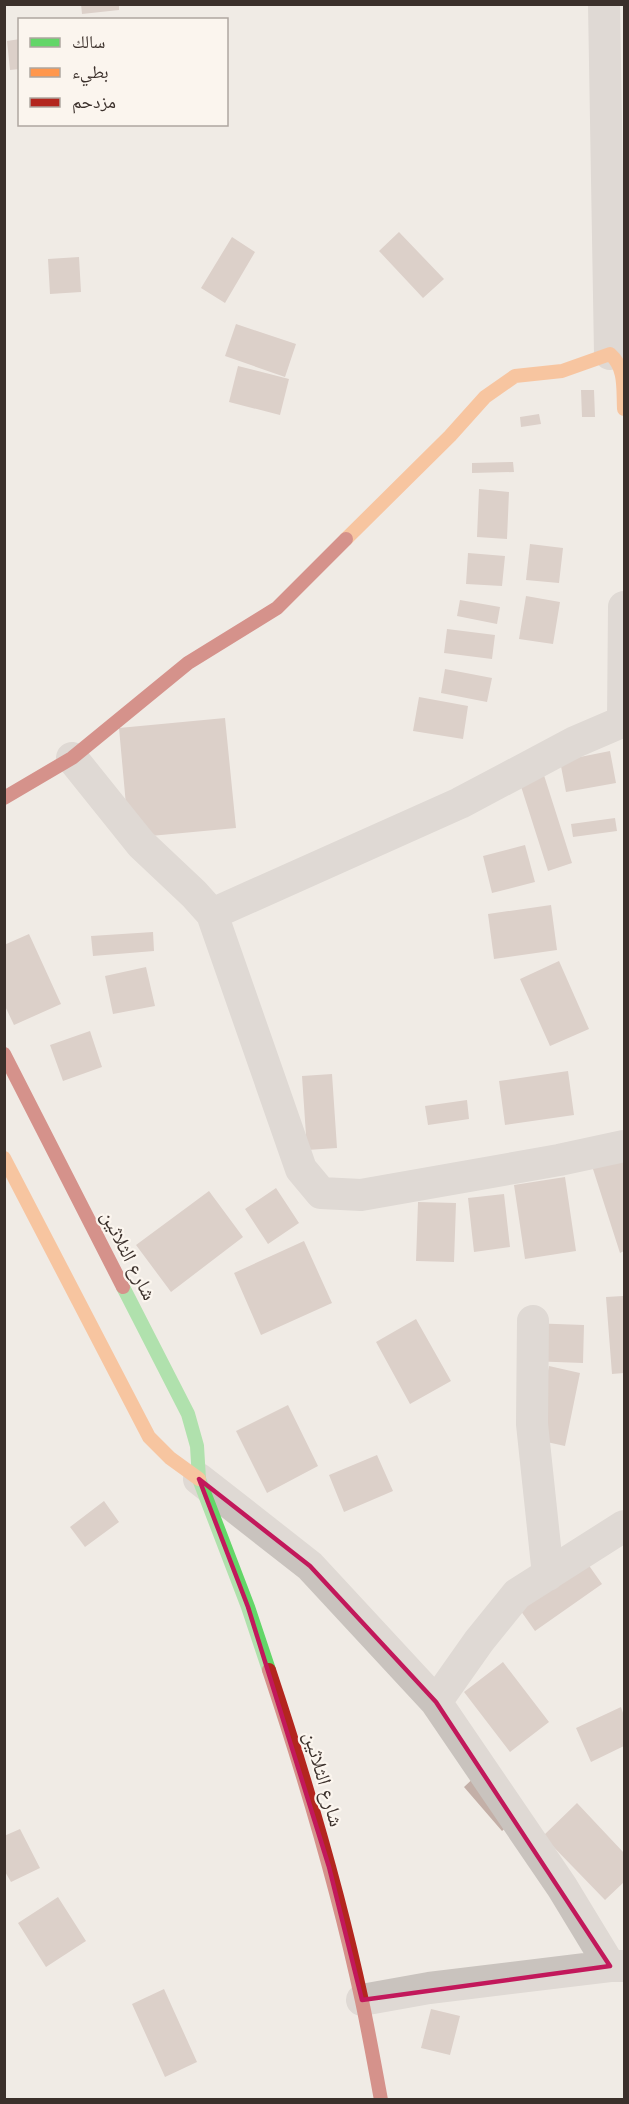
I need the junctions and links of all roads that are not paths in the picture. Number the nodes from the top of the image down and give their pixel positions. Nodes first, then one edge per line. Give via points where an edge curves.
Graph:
1 (604, 4) edge
2 (610, 354) junction
3 (624, 409) edge
4 (624, 607) edge
5 (624, 721) edge
6 (72, 758) junction
7 (4, 798) edge
8 (212, 914) junction
9 (4, 1054) edge
10 (624, 1146) edge
11 (4, 1158) edge
12 (533, 1320) dead end
13 (199, 1479) junction
14 (624, 1526) edge
15 (548, 1575) junction
16 (436, 1702) junction
17 (617, 1966) edge
18 (362, 2000) junction
19 (381, 2100) edge

1 - 2 street
2 - 3 street via 618,361 622,373
2 - 6 street via 562,371 515,376 485,397 278,608 188,663
4 - 5 street
5 - 8 street via 460,803
6 - 7 street
6 - 8 street via 141,844
8 - 10 street via 301,1169 321,1193 361,1195
9 - 13 street, شارع الثلاثين via 188,1414 198,1446
11 - 13 street via 149,1437
12 - 15 street via 532,1424
13 - 16 street via 310,1566
13 - 18 street, شارع الثلاثين via 291,1736
14 - 15 street
15 - 16 street via 517,1594
16 - 17 street
17 - 18 street via 429,1988
18 - 19 street, شارع الثلاثين

